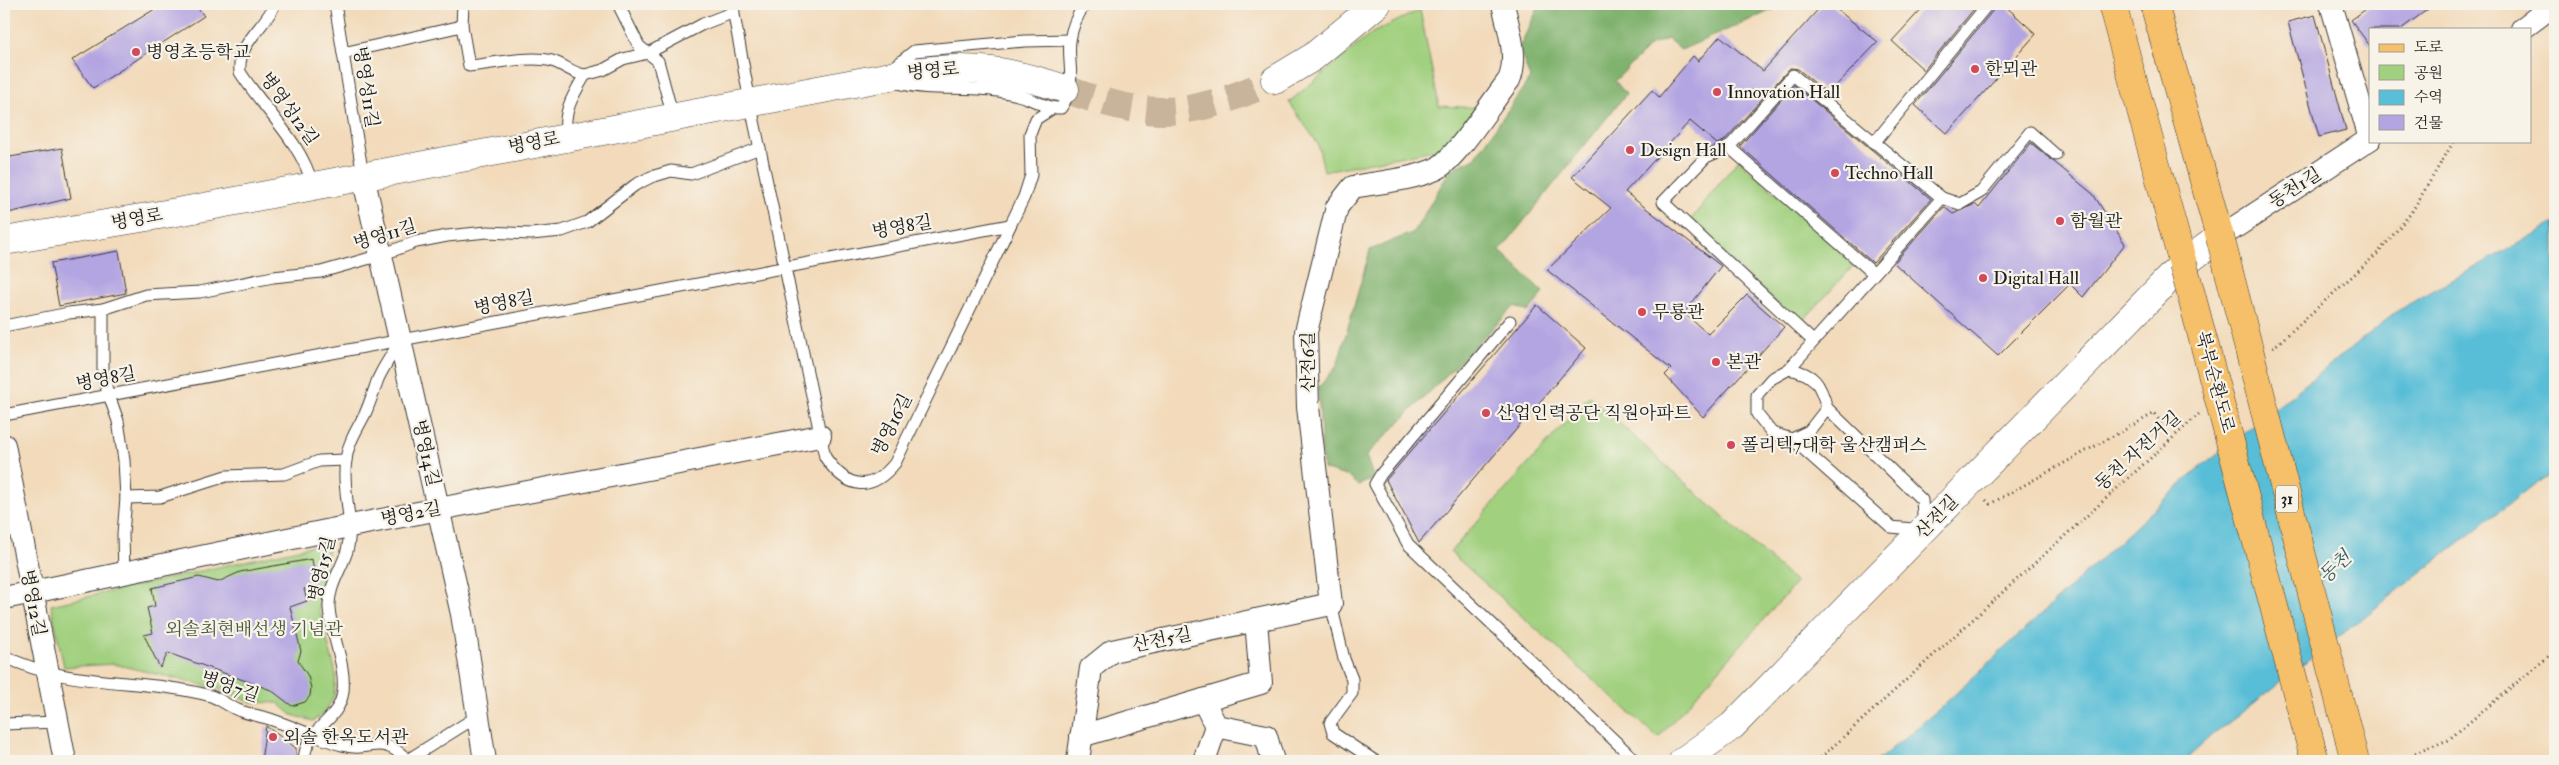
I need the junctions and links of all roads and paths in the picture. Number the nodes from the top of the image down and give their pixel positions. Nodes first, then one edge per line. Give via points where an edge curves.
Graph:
1 (275, 4) edge
2 (335, 4) edge
3 (463, 4) edge
4 (618, 4) edge
5 (1085, 4) edge
6 (1377, 4) edge
7 (1503, 4) edge
8 (1988, 4) edge
9 (2112, 4) edge
10 (2154, 4) edge
11 (2331, 4) edge
12 (2555, 4) edge
13 (733, 8) edge
14 (462, 26) junction
15 (2523, 28) edge
16 (1070, 40) junction
17 (648, 53) junction
18 (344, 54) junction
19 (585, 75) junction
20 (881, 78) junction
21 (1275, 80) tunnel mouth
22 (1059, 99) junction
23 (750, 102) junction
24 (673, 116) junction
25 (2369, 136) edge
26 (566, 137) junction
27 (2369, 140) edge
28 (2453, 142) edge
29 (1874, 143) junction
30 (760, 148) junction
31 (1729, 148) junction
32 (2056, 155) dead end
33 (363, 176) junction
34 (313, 186) junction
35 (1942, 198) junction
36 (1010, 225) junction
37 (2220, 237) junction
38 (4, 241) edge
39 (381, 255) junction
40 (2183, 264) junction
41 (786, 266) junction
42 (1873, 273) junction
43 (103, 310) junction
44 (1510, 321) dead end
45 (4, 326) edge
46 (400, 341) junction
47 (1813, 342) junction
48 (2271, 349) dead end
49 (1789, 369) junction
50 (109, 396) junction
51 (1827, 408) junction
52 (2206, 408) dead end
53 (4, 415) edge
54 (820, 436) junction
55 (1792, 438) junction
56 (2170, 440) junction
57 (4, 445) edge
58 (346, 460) junction
59 (1969, 483) junction
60 (126, 498) junction
61 (439, 509) junction
62 (350, 526) junction
63 (1924, 530) junction
64 (124, 573) junction
65 (31, 592) junction
66 (4, 598) edge
67 (1332, 604) junction
68 (1256, 620) junction
69 (2555, 651) edge
70 (4, 656) edge
71 (47, 673) junction
72 (1203, 700) junction
73 (478, 716) junction
74 (57, 722) junction
75 (4, 724) edge
76 (1216, 726) junction
77 (311, 735) junction
78 (1081, 736) junction
79 (65, 761) edge
80 (304, 761) edge
81 (407, 761) edge
82 (485, 761) edge
83 (1078, 761) edge
84 (1204, 761) edge
85 (1273, 761) edge
86 (1375, 761) edge
87 (1636, 761) edge
88 (1683, 761) edge
89 (1817, 761) edge
90 (2315, 761) edge
91 (2355, 761) edge
92 (2402, 761) edge

1 - 34 lane, 병영성12길 via 268,20 243,49 240,72 298,148
2 - 18 lane, 병영성11길
3 - 14 lane
4 - 17 lane via 639,46
5 - 16 lane via 1078,14
6 - 21 street via 1313,58
7 - 67 street, 산전6길 via 1514,59 1513,70 1509,80 1452,156 1437,168 1416,175 1353,187 1337,208 1306,332 1308,406
8 - 29 lane
9 - 40 main road, 북부순환도로 / 31
10 - 37 main road, 31
11 - 25 street
12 - 15 street
13 - 17 lane
13 - 23 lane, 병영16길
14 - 18 lane
14 - 19 lane via 469,66 552,61 573,73
16 - 20 lane via 914,51
16 - 22 lane, 병영16길 via 1072,74 1067,98 1061,108
17 - 19 lane via 623,59
17 - 24 lane via 658,61
18 - 33 lane, 병영성11길
19 - 26 lane via 564,119
20 - 22 street, 병영로 via 963,68 990,70 1026,76
20 - 23 street, 병영로
22 - 36 lane, 병영16길 via 1036,119 1030,134 1031,175
23 - 24 street, 병영로
23 - 30 lane, 병영16길
24 - 26 street, 병영로
26 - 33 street, 병영로
27 - 37 street, 동천1길
28 - 48 path via 2410,213 2379,252
29 - 31 lane via 1793,74
29 - 35 lane
30 - 39 lane, 병영11길 via 691,174 671,171 651,177 635,185 587,222 562,231 447,236 416,242
30 - 41 lane, 병영16길
31 - 42 lane
31 - 47 lane via 1706,156 1663,202
32 - 35 lane via 2030,132 1981,192 1960,204
33 - 34 street, 병영로
33 - 39 street, 병영14길
34 - 38 street, 병영로
35 - 42 lane
36 - 41 lane, 병영8길
36 - 54 lane, 병영16길 via 895,463 883,478 860,484 844,477 825,457
37 - 40 street, 산전길
37 - 91 main road, 31, bridge
39 - 43 lane, 병영11길 via 321,272 273,276 200,292 146,295
39 - 46 street, 병영14길
40 - 59 street, 산전길
40 - 90 main road, 북부순환도로 / 31, bridge
41 - 46 lane, 병영8길
41 - 54 lane, 병영16길
42 - 47 lane
43 - 45 lane, 병영11길 via 69,312
43 - 50 lane via 103,378
44 - 87 lane via 1375,484 1408,544
46 - 50 lane, 병영8길
46 - 58 lane, 병영15길 via 379,377
46 - 61 street, 병영14길
47 - 49 lane
49 - 51 lane via 1806,372 1821,387
49 - 55 lane via 1771,379 1757,395 1757,414 1772,433
50 - 53 lane, 병영8길
50 - 60 lane via 118,421
51 - 55 lane via 1809,431
51 - 63 lane via 1922,500
52 - 56 path, 동천 자전거길
54 - 61 street, 병영2길
55 - 63 lane via 1891,526
56 - 59 path via 2155,413 1990,504
56 - 89 path, 동천 자전거길
57 - 65 street, 병영12길
58 - 60 lane via 319,461 284,474 226,476 160,497
58 - 62 lane, 병영15길
59 - 63 street, 산전길
60 - 64 lane
61 - 62 street, 병영2길
61 - 73 street, 병영14길 via 462,614
62 - 64 street, 병영2길
62 - 77 lane, 병영15길 via 329,607 343,690 340,704
63 - 88 street, 산전길 via 1732,726
64 - 65 street, 병영2길
65 - 66 street, 병영2길
65 - 71 street, 병영12길
67 - 68 street, 산전5길
67 - 86 lane, 산전6길 via 1344,659 1352,679 1352,693 1330,723 1333,733
68 - 72 street via 1261,683
68 - 78 street, 산전5길 via 1112,652 1090,668
69 - 92 path via 2448,740
70 - 71 lane, 병영7길
71 - 74 street, 병영12길
71 - 77 lane, 병영7길 via 213,696 238,710
72 - 76 street
72 - 78 street
73 - 81 lane
73 - 82 street, 병영14길
74 - 75 lane
74 - 79 street, 병영12길
76 - 84 street
76 - 85 street via 1266,736
77 - 80 lane
77 - 81 lane, 병영7길 via 345,746 382,744 395,748
78 - 83 street, 산전5길

